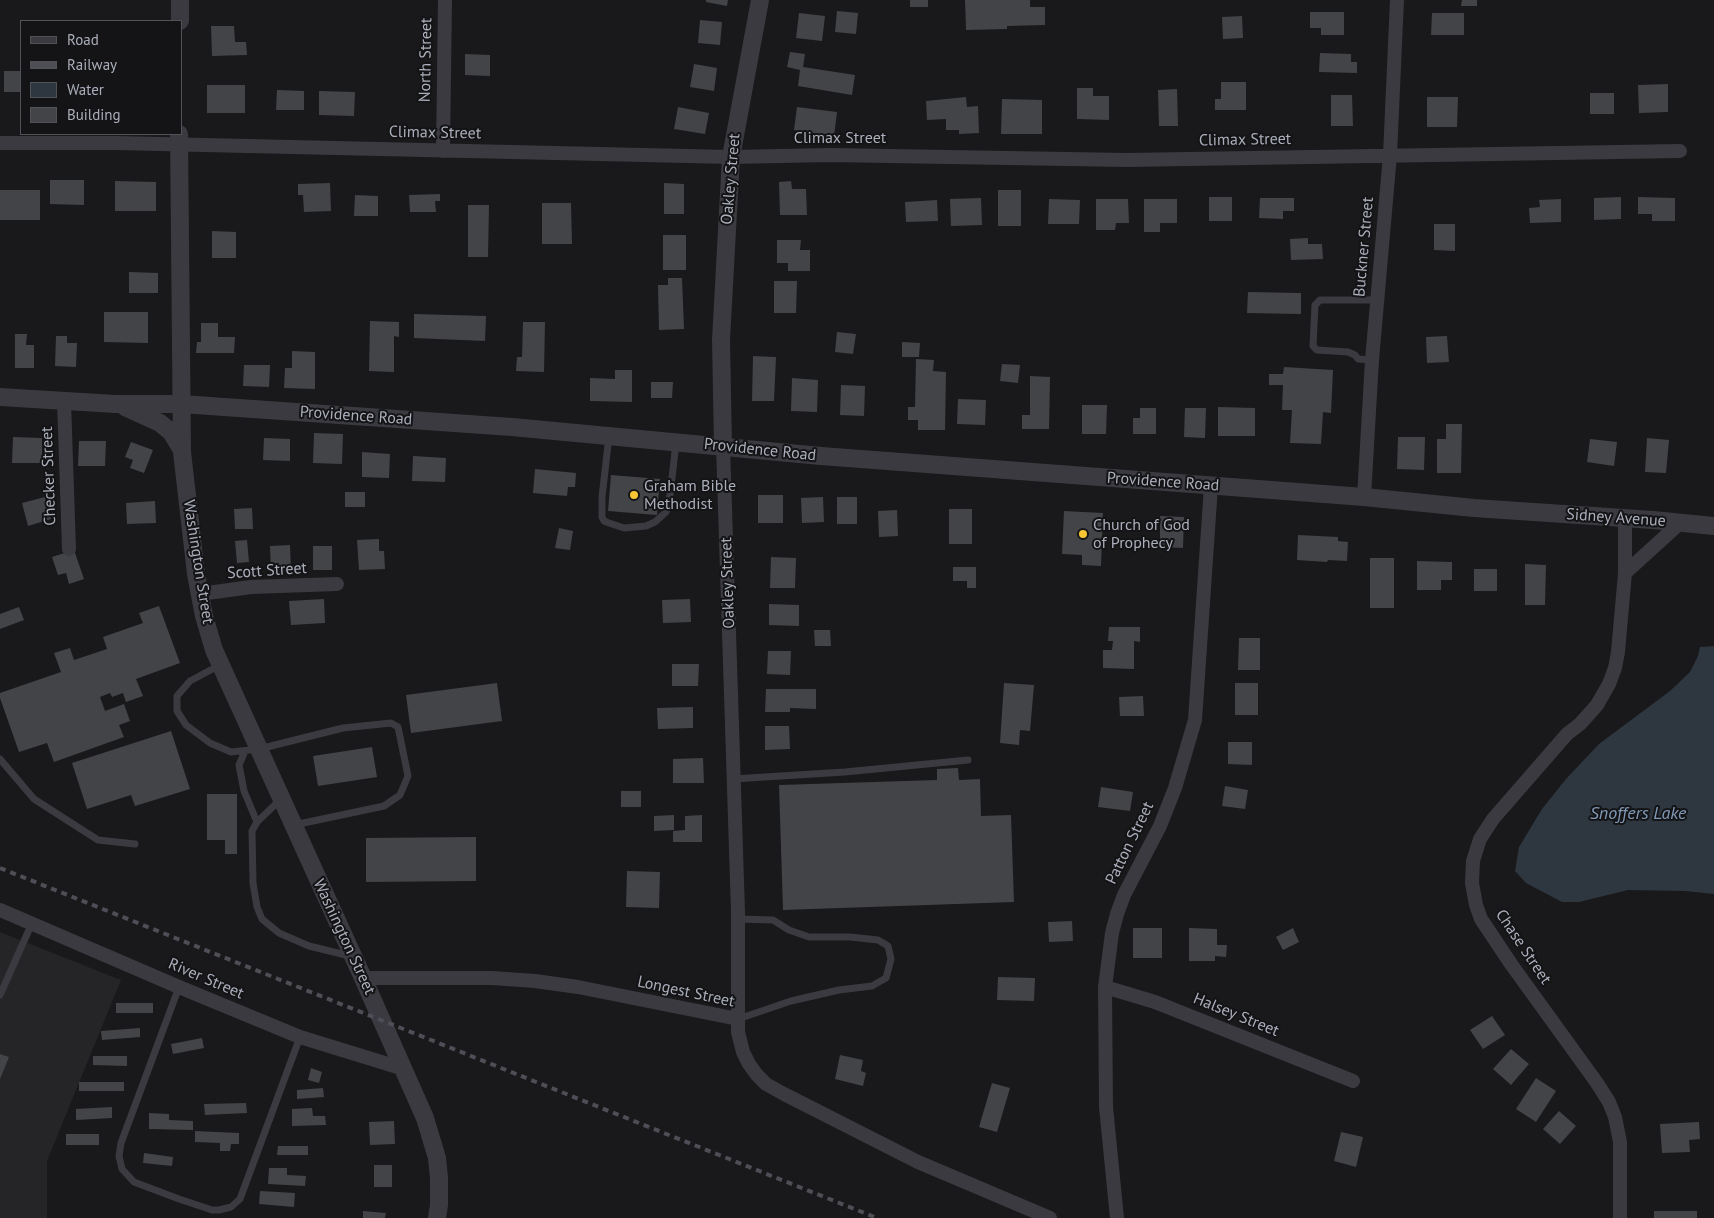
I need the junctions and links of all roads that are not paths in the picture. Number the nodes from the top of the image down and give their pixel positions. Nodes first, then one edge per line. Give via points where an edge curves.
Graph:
1 (180, 0) edge
2 (445, 0) edge
3 (760, 0) edge
4 (1397, 0) edge
5 (180, 20) edge
6 (179, 139) edge
7 (0, 143) edge
8 (443, 151) junction
9 (1680, 151) dead end
10 (1390, 155) junction
11 (730, 157) junction
12 (1376, 300) junction
13 (1372, 360) junction
14 (0, 397) edge
15 (64, 401) junction
16 (115, 404) junction
17 (181, 404) junction
18 (609, 436) junction
19 (676, 442) junction
20 (723, 446) junction
21 (182, 452) junction
22 (1211, 486) junction
23 (1364, 497) junction
24 (1519, 511) joint
25 (1625, 519) junction
26 (1680, 523) junction
27 (1714, 526) edge
28 (69, 549) dead end
29 (1625, 573) junction
30 (337, 584) dead end
31 (200, 594) junction
32 (220, 665) junction
33 (252, 750) junction
34 (0, 759) edge
35 (968, 760) dead end
36 (733, 779) junction
37 (281, 798) junction
38 (257, 822) junction
39 (293, 826) junction
40 (135, 844) dead end
41 (0, 910) edge
42 (738, 919) junction
43 (32, 923) junction
44 (353, 957) junction
45 (363, 978) junction
46 (178, 987) junction
47 (1105, 987) junction
48 (0, 995) edge
49 (738, 1019) junction
50 (300, 1037) junction
51 (404, 1069) junction
52 (1353, 1081) dead end
53 (436, 1218) edge
54 (1050, 1218) edge
55 (1117, 1218) edge
56 (1620, 1218) edge

1 - 5 street
2 - 8 street, North Street
3 - 11 street, Oakley Street
4 - 10 street, Buckner Street
6 - 7 street, Climax Street
6 - 8 street, Climax Street
6 - 17 street, Washington Street
8 - 11 street, Climax Street
9 - 10 street, Climax Street
10 - 11 street, Climax Street via 1127,160 830,155
10 - 12 street, Buckner Street
11 - 20 street, Oakley Street via 720,340
12 - 13 street, Buckner Street
12 - 13 lane via 1320,300 1315,305 1313,346 1317,350 1348,352 1358,359
13 - 23 street, Buckner Street
14 - 15 street, Providence Road
15 - 16 street, Providence Road
15 - 28 street, Checker Street
16 - 17 street, Providence Road
16 - 21 street via 160,423 171,432
17 - 18 street, Providence Road
17 - 21 street, Washington Street
18 - 19 street, Providence Road
18 - 19 lane via 602,517 609,524 624,528 646,526 666,512
19 - 20 street, Providence Road
20 - 22 street, Providence Road
20 - 36 street, Oakley Street
21 - 31 street, Washington Street
22 - 23 street, Providence Road
22 - 47 street, Patton Street via 1195,720 1160,826 1117,914
23 - 24 street, Providence Road
24 - 25 street, Sidney Avenue
25 - 26 street, Sidney Avenue
25 - 29 street, Chase Street
26 - 27 street, Sidney Avenue
26 - 29 street
29 - 56 street, Chase Street via 1618,652 1609,684 1597,705 1567,734 1486,828 1473,861 1472,883 1481,919 1597,1082 1616,1117 1620,1142
30 - 31 street, Scott Street
31 - 32 street, Washington Street
32 - 33 street, Washington Street
32 - 33 lane via 190,681 177,696 177,711 186,725 210,743 231,752
33 - 37 street, Washington Street
33 - 38 lane via 239,765 244,791
33 - 39 lane via 343,728 391,723 398,727 408,776 400,795 384,806
34 - 40 lane via 34,799 98,840
35 - 36 lane
36 - 42 street, Oakley Street
37 - 38 lane
37 - 39 street, Washington Street
38 - 44 lane via 252,831 253,883 262,919 279,932 309,946
39 - 44 street, Washington Street
41 - 43 street, River Street
42 - 49 street, Oakley Street
42 - 49 lane via 773,920 809,937 878,940 888,946 891,959 886,978 872,986 791,1001
43 - 46 street, River Street
43 - 48 lane
44 - 45 street, Washington Street
45 - 49 street, Longest Street via 535,981
45 - 51 street, Washington Street
46 - 50 street, River Street
46 - 50 lane via 121,1143 122,1169 134,1182 212,1210 231,1207 240,1199
47 - 52 street, Halsey Street via 1155,1002
47 - 55 street, Patton Street via 1106,1107
49 - 54 street, Longest Street via 743,1052 766,1084 918,1162
50 - 51 street, River Street
51 - 53 street, Washington Street via 425,1118 437,1158 439,1204

